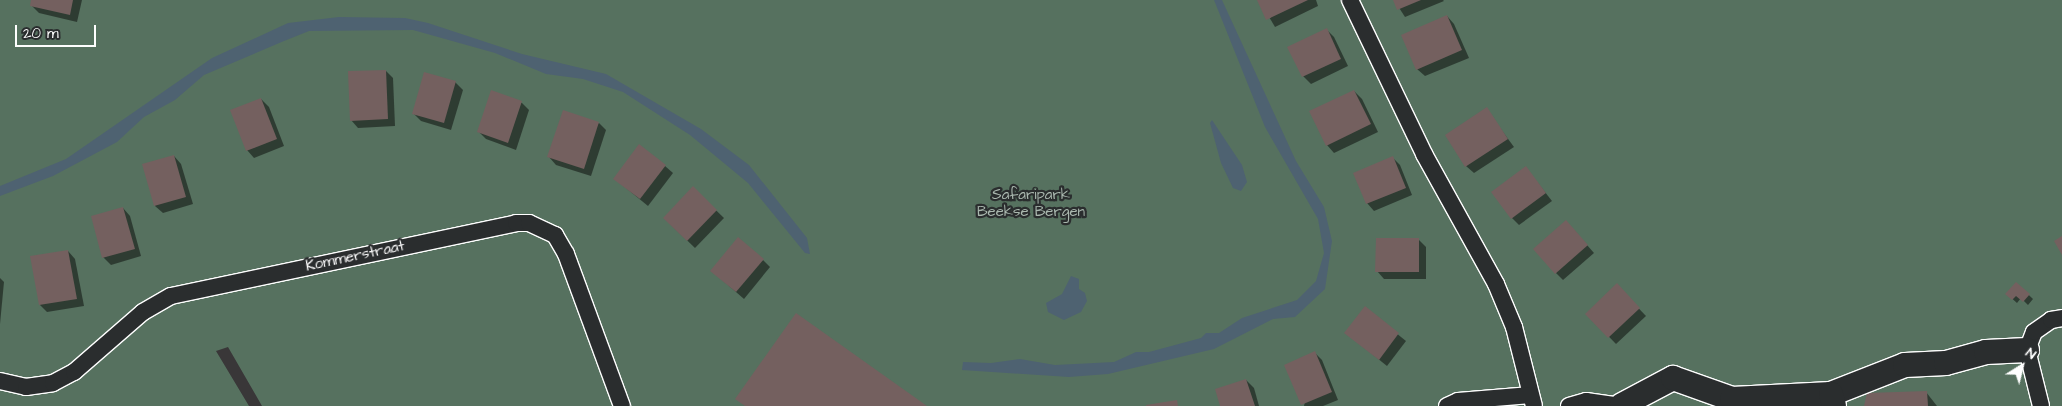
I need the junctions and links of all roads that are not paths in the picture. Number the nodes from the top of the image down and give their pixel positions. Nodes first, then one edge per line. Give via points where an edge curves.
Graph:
1 (1350, 0) edge
2 (2062, 318) edge
3 (2027, 350) junction
4 (0, 381) edge
5 (1833, 400) edge
6 (1532, 401) edge
7 (1623, 405) edge
8 (622, 406) edge
9 (1446, 406) edge
10 (1569, 406) edge
11 (2041, 406) edge

1 - 6 lane via 1419,145 1496,284 1514,327
2 - 3 lane via 2051,320 2034,332
3 - 5 street via 1986,352 1946,363 1905,365
3 - 11 lane
4 - 8 lane, Kommerstraat via 26,387 53,382 74,372 143,312 171,296 516,223 529,223 555,235 566,254
5 - 7 street via 1732,400 1673,378
6 - 9 lane via 1458,401
7 - 10 lane via 1586,401

